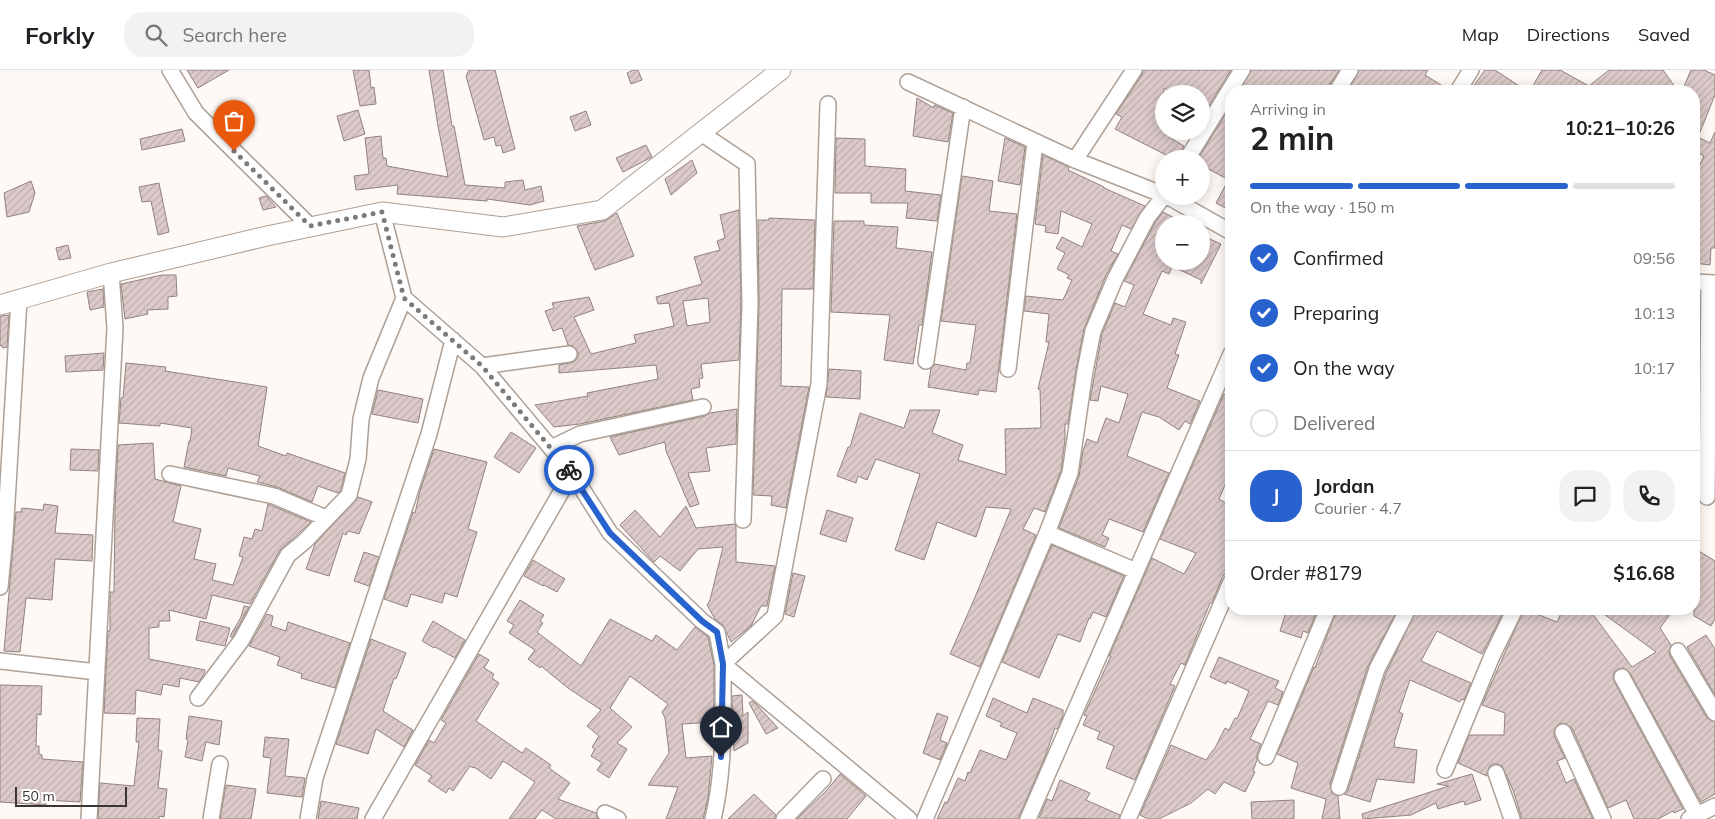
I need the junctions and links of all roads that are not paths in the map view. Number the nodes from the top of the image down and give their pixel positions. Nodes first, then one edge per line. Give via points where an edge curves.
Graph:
1 (170, 70) edge
2 (781, 70) edge
3 (1134, 70) edge
4 (1242, 70) edge
5 (1350, 70) edge
6 (1471, 70) edge
7 (908, 82) dead end
8 (1233, 85) edge
9 (1341, 85) edge
10 (1462, 85) edge
11 (1225, 98) edge
12 (828, 104) dead end
13 (963, 107) junction
14 (701, 133) junction
15 (1035, 142) junction
16 (1193, 150) edge
17 (1075, 160) junction
18 (1155, 192) edge
19 (1158, 205) edge
20 (1182, 205) edge
21 (382, 212) junction
22 (310, 226) junction
23 (1225, 229) edge
24 (110, 273) junction
25 (1706, 283) edge
26 (404, 298) junction
27 (19, 299) junction
28 (0, 305) edge
29 (453, 340) junction
30 (569, 354) dead end
31 (926, 361) dead end
32 (482, 366) junction
33 (1225, 368) edge
34 (1008, 369) dead end
35 (702, 407) dead end
36 (551, 448) junction
37 (572, 473) junction
38 (170, 474) dead end
39 (1707, 497) dead end
40 (326, 518) junction
41 (743, 520) dead end
42 (1047, 533) junction
43 (1136, 571) junction
44 (0, 587) edge
45 (1225, 596) edge
46 (1325, 615) edge
47 (1405, 615) edge
48 (1512, 615) edge
49 (1678, 651) dead end
50 (0, 661) edge
51 (723, 664) junction
52 (97, 672) junction
53 (1622, 677) dead end
54 (198, 698) dead end
55 (1715, 713) edge
56 (1562, 732) dead end
57 (1266, 757) dead end
58 (220, 764) dead end
59 (1444, 770) dead end
60 (1496, 773) dead end
61 (823, 779) dead end
62 (1339, 787) dead end
63 (1715, 806) edge
64 (1693, 817) edge
65 (90, 819) edge
66 (211, 819) edge
67 (308, 819) edge
68 (373, 819) edge
69 (713, 819) edge
70 (784, 819) edge
71 (909, 819) edge
72 (926, 819) edge
73 (1028, 819) edge
74 (1128, 819) edge
75 (1512, 819) edge
76 (1603, 819) edge

1 - 22 street via 196,113
2 - 14 street
3 - 17 street
4 - 8 street
5 - 9 street
6 - 10 street
7 - 13 street
11 - 16 street
12 - 51 street via 816,404 775,616
13 - 15 street
13 - 31 street
14 - 21 street via 602,210 503,227
14 - 41 street via 747,164 750,304
15 - 17 street
15 - 34 street
17 - 18 street
19 - 42 street via 1147,218 1115,279 1093,331 1070,473
20 - 23 street
21 - 22 street
21 - 26 street
22 - 24 street
24 - 27 street
24 - 52 street via 115,328
25 - 39 street
26 - 29 street
26 - 40 street via 371,378 349,495
27 - 28 street
27 - 44 street
29 - 32 street
29 - 67 street via 429,434 315,778
30 - 32 street
32 - 36 street
33 - 43 street
35 - 36 street via 580,434
36 - 37 street
37 - 51 street via 610,533 717,632
37 - 68 street
38 - 40 street via 274,496
40 - 54 street via 288,555 241,641
42 - 43 street
42 - 72 street
43 - 73 street
45 - 74 street
46 - 57 street
47 - 62 street via 1377,669
48 - 59 street
49 - 55 street
50 - 52 street
51 - 69 street via 722,741
51 - 71 street
52 - 65 street
53 - 64 street
56 - 76 street
58 - 66 street
60 - 75 street
61 - 70 street
63 - 64 street

